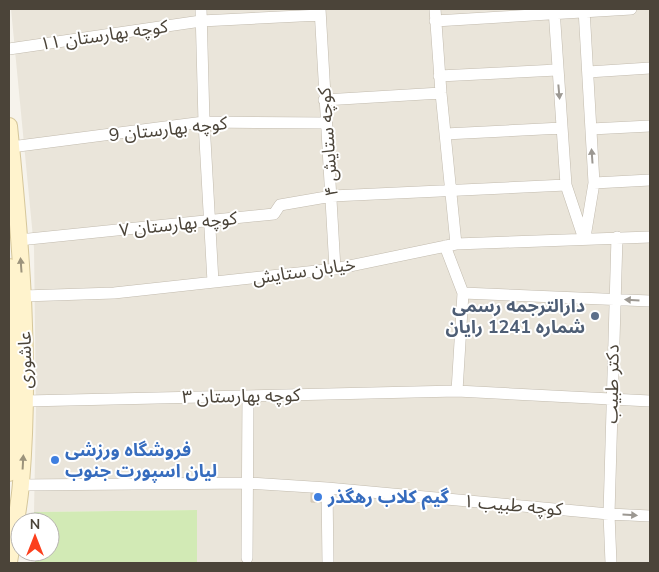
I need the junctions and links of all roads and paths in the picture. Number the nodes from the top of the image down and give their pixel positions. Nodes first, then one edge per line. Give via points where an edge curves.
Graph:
1 (201, 9) edge
2 (435, 9) edge
3 (631, 9) edge
4 (584, 11) edge
5 (320, 12) edge
6 (554, 12) edge
7 (201, 21) junction
8 (435, 21) junction
9 (9, 49) edge
10 (650, 68) edge
11 (557, 70) junction
12 (588, 72) junction
13 (439, 76) junction
14 (441, 93) junction
15 (324, 100) junction
16 (204, 122) junction
17 (325, 123) junction
18 (9, 126) edge
19 (650, 126) edge
20 (562, 128) junction
21 (591, 129) junction
22 (445, 134) junction
23 (11, 147) junction
24 (650, 180) edge
25 (594, 184) junction
26 (566, 185) junction
27 (451, 190) junction
28 (332, 196) junction
29 (209, 221) junction
30 (617, 237) junction
31 (650, 237) edge
32 (584, 239) junction
33 (14, 242) edge
34 (450, 245) junction
35 (9, 267) edge
36 (335, 269) junction
37 (213, 282) junction
38 (14, 292) edge
39 (463, 293) junction
40 (614, 299) junction
41 (650, 301) edge
42 (457, 391) junction
43 (248, 396) junction
44 (612, 399) junction
45 (650, 401) edge
46 (16, 408) edge
47 (9, 473) edge
48 (248, 484) junction
49 (21, 486) junction
50 (327, 488) junction
51 (609, 514) junction
52 (650, 516) edge
53 (247, 558) dead end
54 (9, 562) edge
55 (328, 563) edge
56 (611, 563) edge

1 - 7 street
2 - 8 street
3 - 4 street
4 - 6 street
4 - 12 street
5 - 7 street, کوچه بهارستان ۱۱
5 - 15 street, کوچه ستایش ۴
6 - 8 street
6 - 11 street
7 - 9 street, کوچه بهارستان ۱۱
7 - 16 street
8 - 13 street
10 - 12 street
11 - 13 street
11 -> 20 street
12 - 21 street
13 - 14 street
14 - 15 street
14 - 22 street
15 - 17 street, کوچه ستایش ۴
16 - 17 street, کوچه بهارستان 9
16 - 23 street, کوچه بهارستان 9
16 - 29 street
17 - 28 street, کوچه ستایش ۴
18 - 23 street, عاشوری
19 - 21 street
20 - 22 street
20 - 26 street
25 -> 21 street
22 - 27 street
23 - 33 street, عاشوری
24 - 25 street
25 - 32 street
26 - 27 street
26 - 32 street
27 - 28 street
27 - 34 street
28 - 29 street, کوچه بهارستان ۷ via 280,205 274,214
28 - 36 street, کوچه ستایش ۴
29 - 33 street, کوچه بهارستان ۷
29 - 37 street
30 - 31 street
30 - 32 street
30 - 40 street, دکتر طبیب
32 - 34 street, خیابان ستایش
38 -> 33 street, عاشوری
34 - 36 street, خیابان ستایش
34 - 39 street
35 - 38 street, عاشوری
36 - 37 street, خیابان ستایش
37 - 38 street, خیابان ستایش via 114,293
38 - 46 street, عاشوری
39 - 40 street
39 - 42 street
41 -> 40 street
40 - 44 street, دکتر طبیب
42 - 43 street, کوچه بهارستان ۳
42 - 44 street, کوچه بهارستان ۳
43 - 46 street, کوچه بهارستان ۳
43 - 48 street
44 - 45 street, کوچه بهارستان ۳
44 - 51 street, دکتر طبیب
46 - 47 street, عاشوری
49 -> 46 street, عاشوری
48 - 49 street, کوچه طبیب ۱
48 - 50 street, کوچه طبیب ۱
48 - 53 street
49 - 54 street, عاشوری
50 - 51 street, کوچه طبیب ۱
50 - 55 street
51 -> 52 street, کوچه طبیب ۱
51 - 56 street, دکتر طبیب

